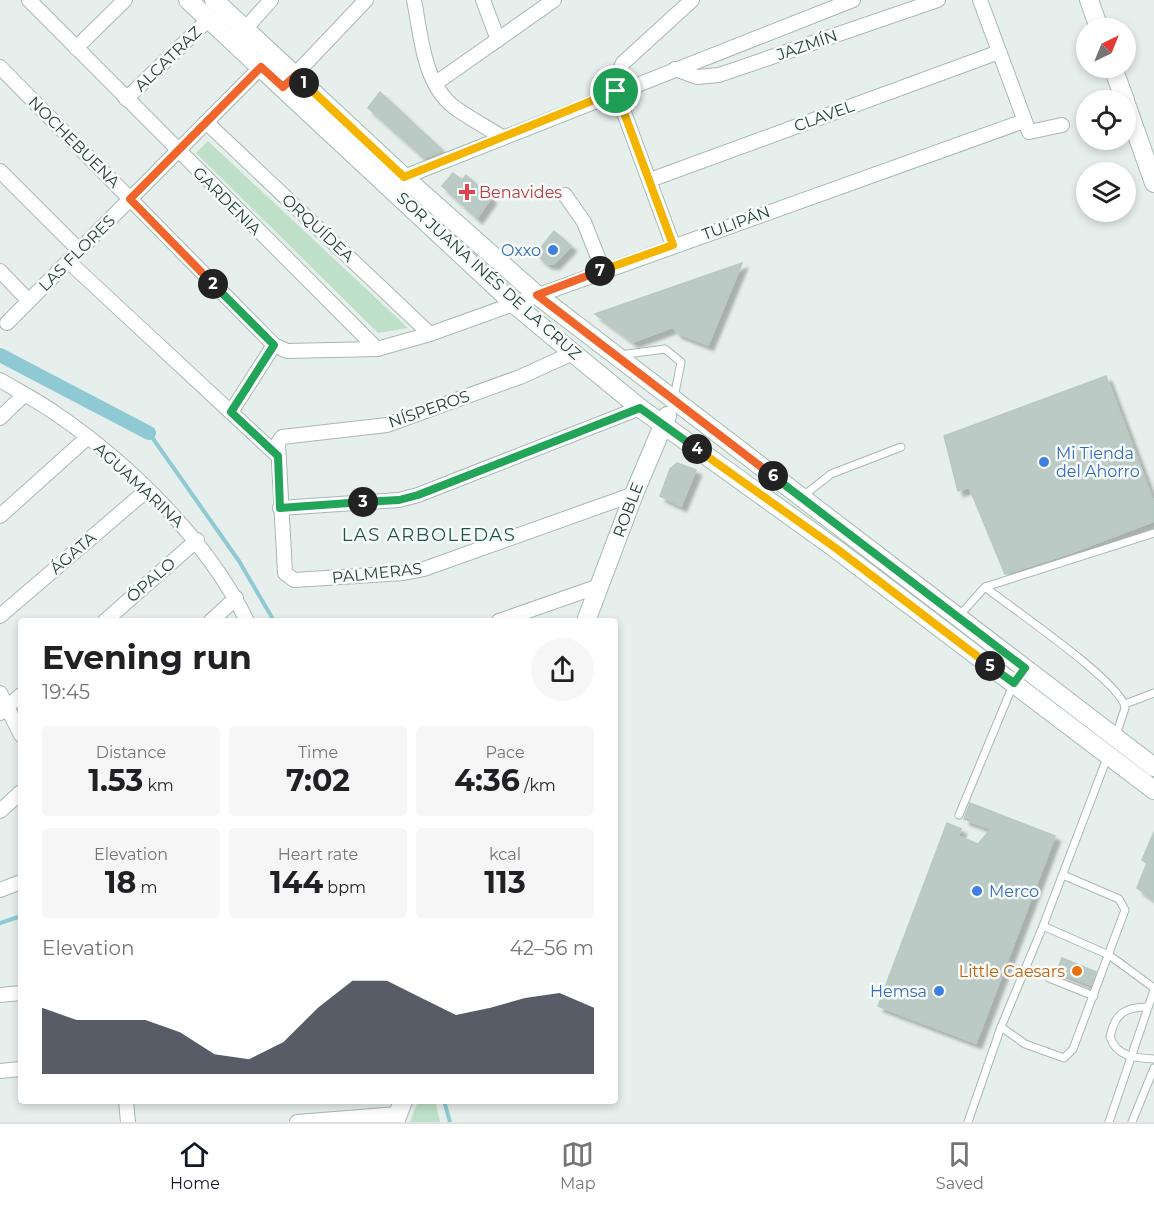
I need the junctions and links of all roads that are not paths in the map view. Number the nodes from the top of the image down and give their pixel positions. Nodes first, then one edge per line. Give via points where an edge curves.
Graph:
1 (29, 0) edge
2 (124, 0) edge
3 (188, 0) edge
4 (214, 0) edge
5 (271, 0) edge
6 (366, 0) edge
7 (414, 0) edge
8 (483, 0) edge
9 (554, 0) edge
10 (692, 0) edge
11 (853, 0) edge
12 (938, 0) edge
13 (980, 0) edge
14 (1089, 0) edge
15 (1095, 18) edge
16 (209, 19) junction
17 (245, 29) junction
18 (498, 40) junction
19 (76, 48) junction
20 (999, 52) junction
21 (267, 61) junction
22 (0, 68) edge
23 (675, 69) junction
24 (289, 81) junction
25 (436, 83) junction
26 (616, 91) junction
27 (126, 99) junction
28 (206, 123) junction
29 (1026, 125) junction
30 (1062, 125) dead end
31 (1136, 132) edge
32 (502, 137) junction
33 (178, 151) junction
34 (0, 171) edge
35 (404, 177) junction
36 (650, 180) junction
37 (1154, 183) edge
38 (565, 195) dead end
39 (130, 199) junction
40 (455, 222) junction
41 (442, 236) junction
42 (673, 245) junction
43 (79, 250) junction
44 (68, 261) junction
45 (603, 270) junction
46 (0, 271) edge
47 (537, 295) junction
48 (29, 301) junction
49 (514, 304) junction
50 (7, 323) dead end
51 (430, 334) junction
52 (274, 345) junction
53 (376, 349) junction
54 (573, 353) junction
55 (614, 356) junction
56 (0, 380) edge
57 (24, 395) junction
58 (674, 400) junction
59 (640, 408) junction
60 (231, 412) junction
61 (0, 418) edge
62 (663, 424) junction
63 (88, 437) junction
64 (901, 447) dead end
65 (278, 456) junction
66 (147, 490) junction
67 (634, 494) junction
68 (801, 497) junction
69 (280, 508) junction
70 (0, 516) edge
71 (1154, 533) edge
72 (197, 540) junction
73 (599, 586) junction
74 (985, 587) junction
75 (236, 598) junction
76 (0, 616) edge
77 (958, 617) junction
78 (108, 618) edge
79 (214, 618) edge
80 (246, 618) edge
81 (508, 618) edge
82 (587, 618) edge
83 (1025, 668) junction
84 (1014, 683) junction
85 (0, 693) edge
86 (1154, 693) edge
87 (18, 698) edge
88 (1125, 704) junction
89 (3, 710) edge
90 (18, 731) edge
91 (1115, 737) junction
92 (1108, 755) junction
93 (1154, 767) edge
94 (1154, 790) edge
95 (18, 795) edge
96 (0, 811) edge
97 (958, 815) dead end
98 (1063, 875) junction
99 (18, 883) edge
100 (0, 890) edge
101 (1043, 926) junction
102 (1109, 955) junction
103 (1049, 978) dead end
104 (1154, 989) edge
105 (18, 993) edge
106 (0, 995) edge
107 (1094, 996) junction
108 (1148, 1007) junction
109 (1001, 1027) junction
110 (1131, 1058) junction
111 (1154, 1059) edge
112 (1154, 1068) edge
113 (18, 1069) edge
114 (0, 1071) edge
115 (126, 1104) edge
116 (398, 1112) edge
117 (970, 1121) edge
118 (128, 1122) edge
119 (297, 1122) edge
120 (1109, 1122) edge
121 (1132, 1122) edge

1 - 19 street, GARDENIA
2 - 19 street
3 - 16 main road, SOR JUANA INÉS DE LA CRUZ
4 - 17 main road, SOR JUANA INÉS DE LA CRUZ
5 - 17 street
6 - 24 street
7 - 25 street via 426,62
8 - 18 street
9 - 18 street
10 - 26 street via 623,63
11 - 23 street, JAZMÍN
12 - 23 street, JAZMÍN via 719,75 697,77
13 - 20 street
14 - 15 main road
16 - 21 main road, SOR JUANA INÉS DE LA CRUZ
16 - 27 street, ALCATRAZ
17 - 21 main road, SOR JUANA INÉS DE LA CRUZ
18 - 25 street
19 - 27 street, GARDENIA
20 - 29 street
20 - 36 street, CLAVEL
21 - 24 main road, SOR JUANA INÉS DE LA CRUZ
21 - 28 street, LAS FLORES
22 - 39 street, NOCHEBUENA
23 - 26 street, JAZMÍN
24 - 35 main road, SOR JUANA INÉS DE LA CRUZ
24 - 41 main road, SOR JUANA INÉS DE LA CRUZ
25 - 32 street via 454,107
26 - 32 street, JAZMÍN
26 - 36 street
27 - 33 street, GARDENIA
28 - 33 street, LAS FLORES
28 - 51 street, ORQUÍDEA
29 - 30 street, TULIPÁN via 1032,133
29 - 42 street, TULIPÁN
31 - 37 main road
32 - 35 street, JAZMÍN
33 - 39 street, LAS FLORES
33 - 53 street, GARDENIA
34 - 43 street
35 - 40 main road, SOR JUANA INÉS DE LA CRUZ
36 - 42 street
38 - 45 street via 584,222
39 - 43 street, LAS FLORES
39 - 52 street, NOCHEBUENA
40 - 41 main road
40 - 47 main road, SOR JUANA INÉS DE LA CRUZ
41 - 49 main road, SOR JUANA INÉS DE LA CRUZ
42 - 45 street, TULIPÁN
43 - 44 street, LAS FLORES
44 - 48 street, LAS FLORES
44 - 60 street
45 - 47 street, TULIPÁN
46 - 48 street
47 - 49 street, TULIPÁN
47 - 55 main road, SOR JUANA INÉS DE LA CRUZ
48 - 50 street, LAS FLORES
49 - 51 street, TULIPÁN
49 - 54 main road, SOR JUANA INÉS DE LA CRUZ
51 - 53 street, TULIPÁN
52 - 53 street, TULIPÁN via 287,351
52 - 60 street
54 - 59 main road, SOR JUANA INÉS DE LA CRUZ
54 - 65 street, NÍSPEROS via 520,377 387,425 284,435 279,439
55 - 58 main road, SOR JUANA INÉS DE LA CRUZ
55 - 58 lane via 665,349 681,362
56 - 57 street, AGUAMARINA
57 - 61 street
57 - 63 street, AGUAMARINA
58 - 62 main road, ROBLE
58 - 68 main road, SOR JUANA INÉS DE LA CRUZ
59 - 62 main road, SOR JUANA INÉS DE LA CRUZ
59 - 69 street via 418,495 399,500
60 - 65 street
62 - 67 main road, ROBLE
62 - 84 main road, SOR JUANA INÉS DE LA CRUZ
63 - 66 street, AGUAMARINA
63 - 70 street
64 - 68 lane via 831,474
65 - 69 street
66 - 72 street, AGUAMARINA
66 - 76 street, ÁGATA
67 - 69 street, PALMERAS via 424,569 294,580 288,576
67 - 73 main road, ROBLE
68 - 77 main road, SOR JUANA INÉS DE LA CRUZ
71 - 74 lane
72 - 75 street, AGUAMARINA
72 - 78 street, ÓPALO
73 - 81 street
73 - 82 main road, ROBLE
74 - 77 lane
74 - 88 lane via 1107,680
75 - 79 street
75 - 80 street, AGUAMARINA
77 - 83 main road, SOR JUANA INÉS DE LA CRUZ
83 - 84 main road
83 - 91 main road, SOR JUANA INÉS DE LA CRUZ
84 - 92 main road, SOR JUANA INÉS DE LA CRUZ
84 - 97 lane
85 - 89 street
86 - 88 lane
87 - 89 street
88 - 91 lane
89 - 90 street
91 - 93 main road, SOR JUANA INÉS DE LA CRUZ
92 - 94 main road, SOR JUANA INÉS DE LA CRUZ
92 - 98 lane
95 - 96 street
98 - 101 lane
98 - 102 lane via 1119,899 1125,906
99 - 100 street
101 - 102 lane
101 - 109 lane
102 - 104 lane
102 - 107 lane
103 - 107 lane
104 - 108 lane
105 - 106 street
107 - 109 lane via 1073,1049 1064,1058 1025,1044
108 - 110 lane
108 - 110 lane via 1123,1011 1112,1027 1112,1044
109 - 117 lane
110 - 111 lane
110 - 120 lane
112 - 121 lane
113 - 114 street
115 - 118 street
116 - 119 street

